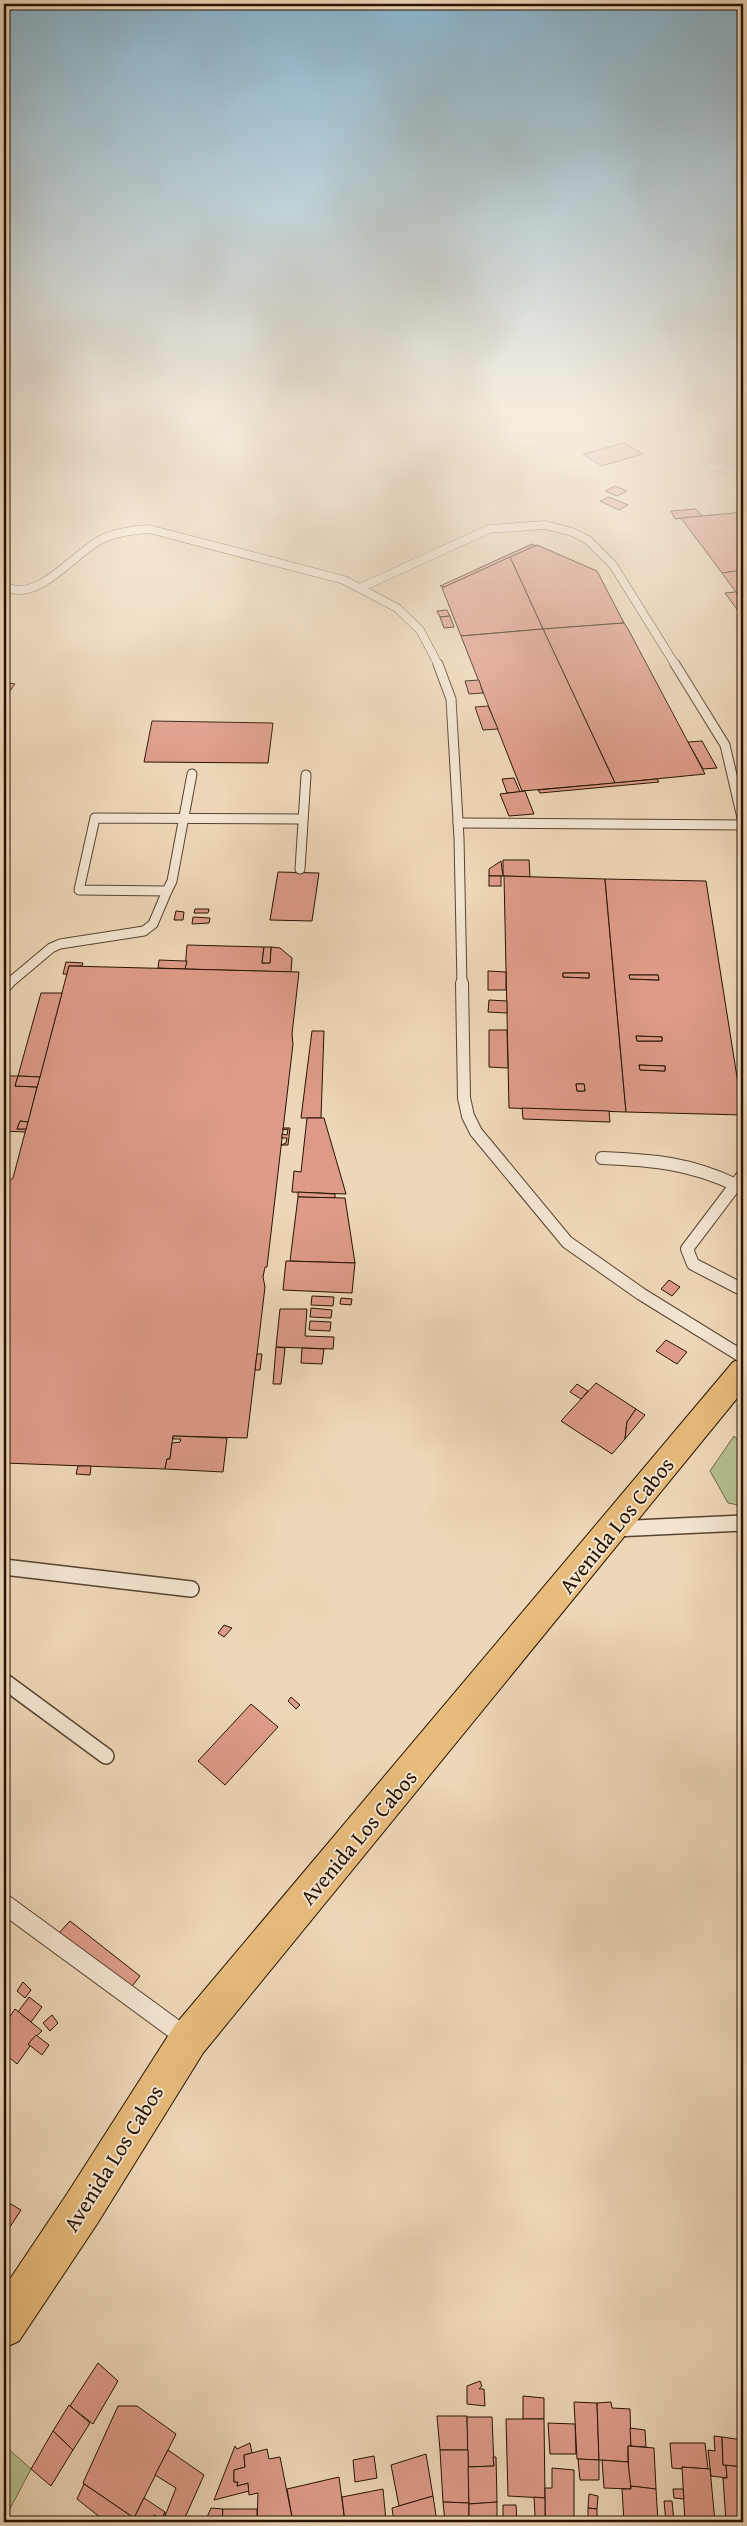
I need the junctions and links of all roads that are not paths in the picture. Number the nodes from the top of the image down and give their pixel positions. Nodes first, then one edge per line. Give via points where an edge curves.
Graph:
1 (137, 530) edge
2 (151, 530) edge
3 (487, 530) edge
4 (564, 530) edge
5 (4, 586) edge
6 (360, 588) junction
7 (192, 774) dead end
8 (306, 776) dead end
9 (183, 818) junction
10 (302, 819) junction
11 (458, 823) junction
12 (743, 823) edge
13 (300, 869) dead end
14 (167, 892) junction
15 (4, 987) edge
16 (602, 1158) dead end
17 (740, 1180) edge
18 (743, 1290) edge
19 (743, 1357) edge
20 (743, 1370) edge
21 (743, 1523) edge
22 (614, 1529) junction
23 (4, 1567) edge
24 (191, 1589) dead end
25 (4, 1681) edge
26 (106, 1756) dead end
27 (4, 1904) edge
28 (189, 2039) junction
29 (4, 2326) edge

1 - 5 lane via 102,539 33,589 14,591
2 - 6 lane via 344,580
3 - 6 lane
4 - 12 lane via 588,540 613,565 725,745
6 - 11 lane via 396,608 420,630 438,664 452,699
7 - 9 lane
8 - 10 lane
9 - 10 lane
9 - 14 lane via 172,881
9 - 14 lane via 96,818 79,890
10 - 13 lane
11 - 12 lane
11 - 19 lane via 464,1098 476,1132 567,1242 641,1294
14 - 15 lane via 153,924 144,931 60,944
16 - 17 lane via 667,1160
17 - 18 lane via 687,1249 693,1264
20 - 22 main road, Avenida Los Cabos
21 - 22 lane
22 - 28 main road, Avenida Los Cabos
23 - 24 lane
25 - 26 lane
27 - 28 lane
28 - 29 main road, Avenida Los Cabos

